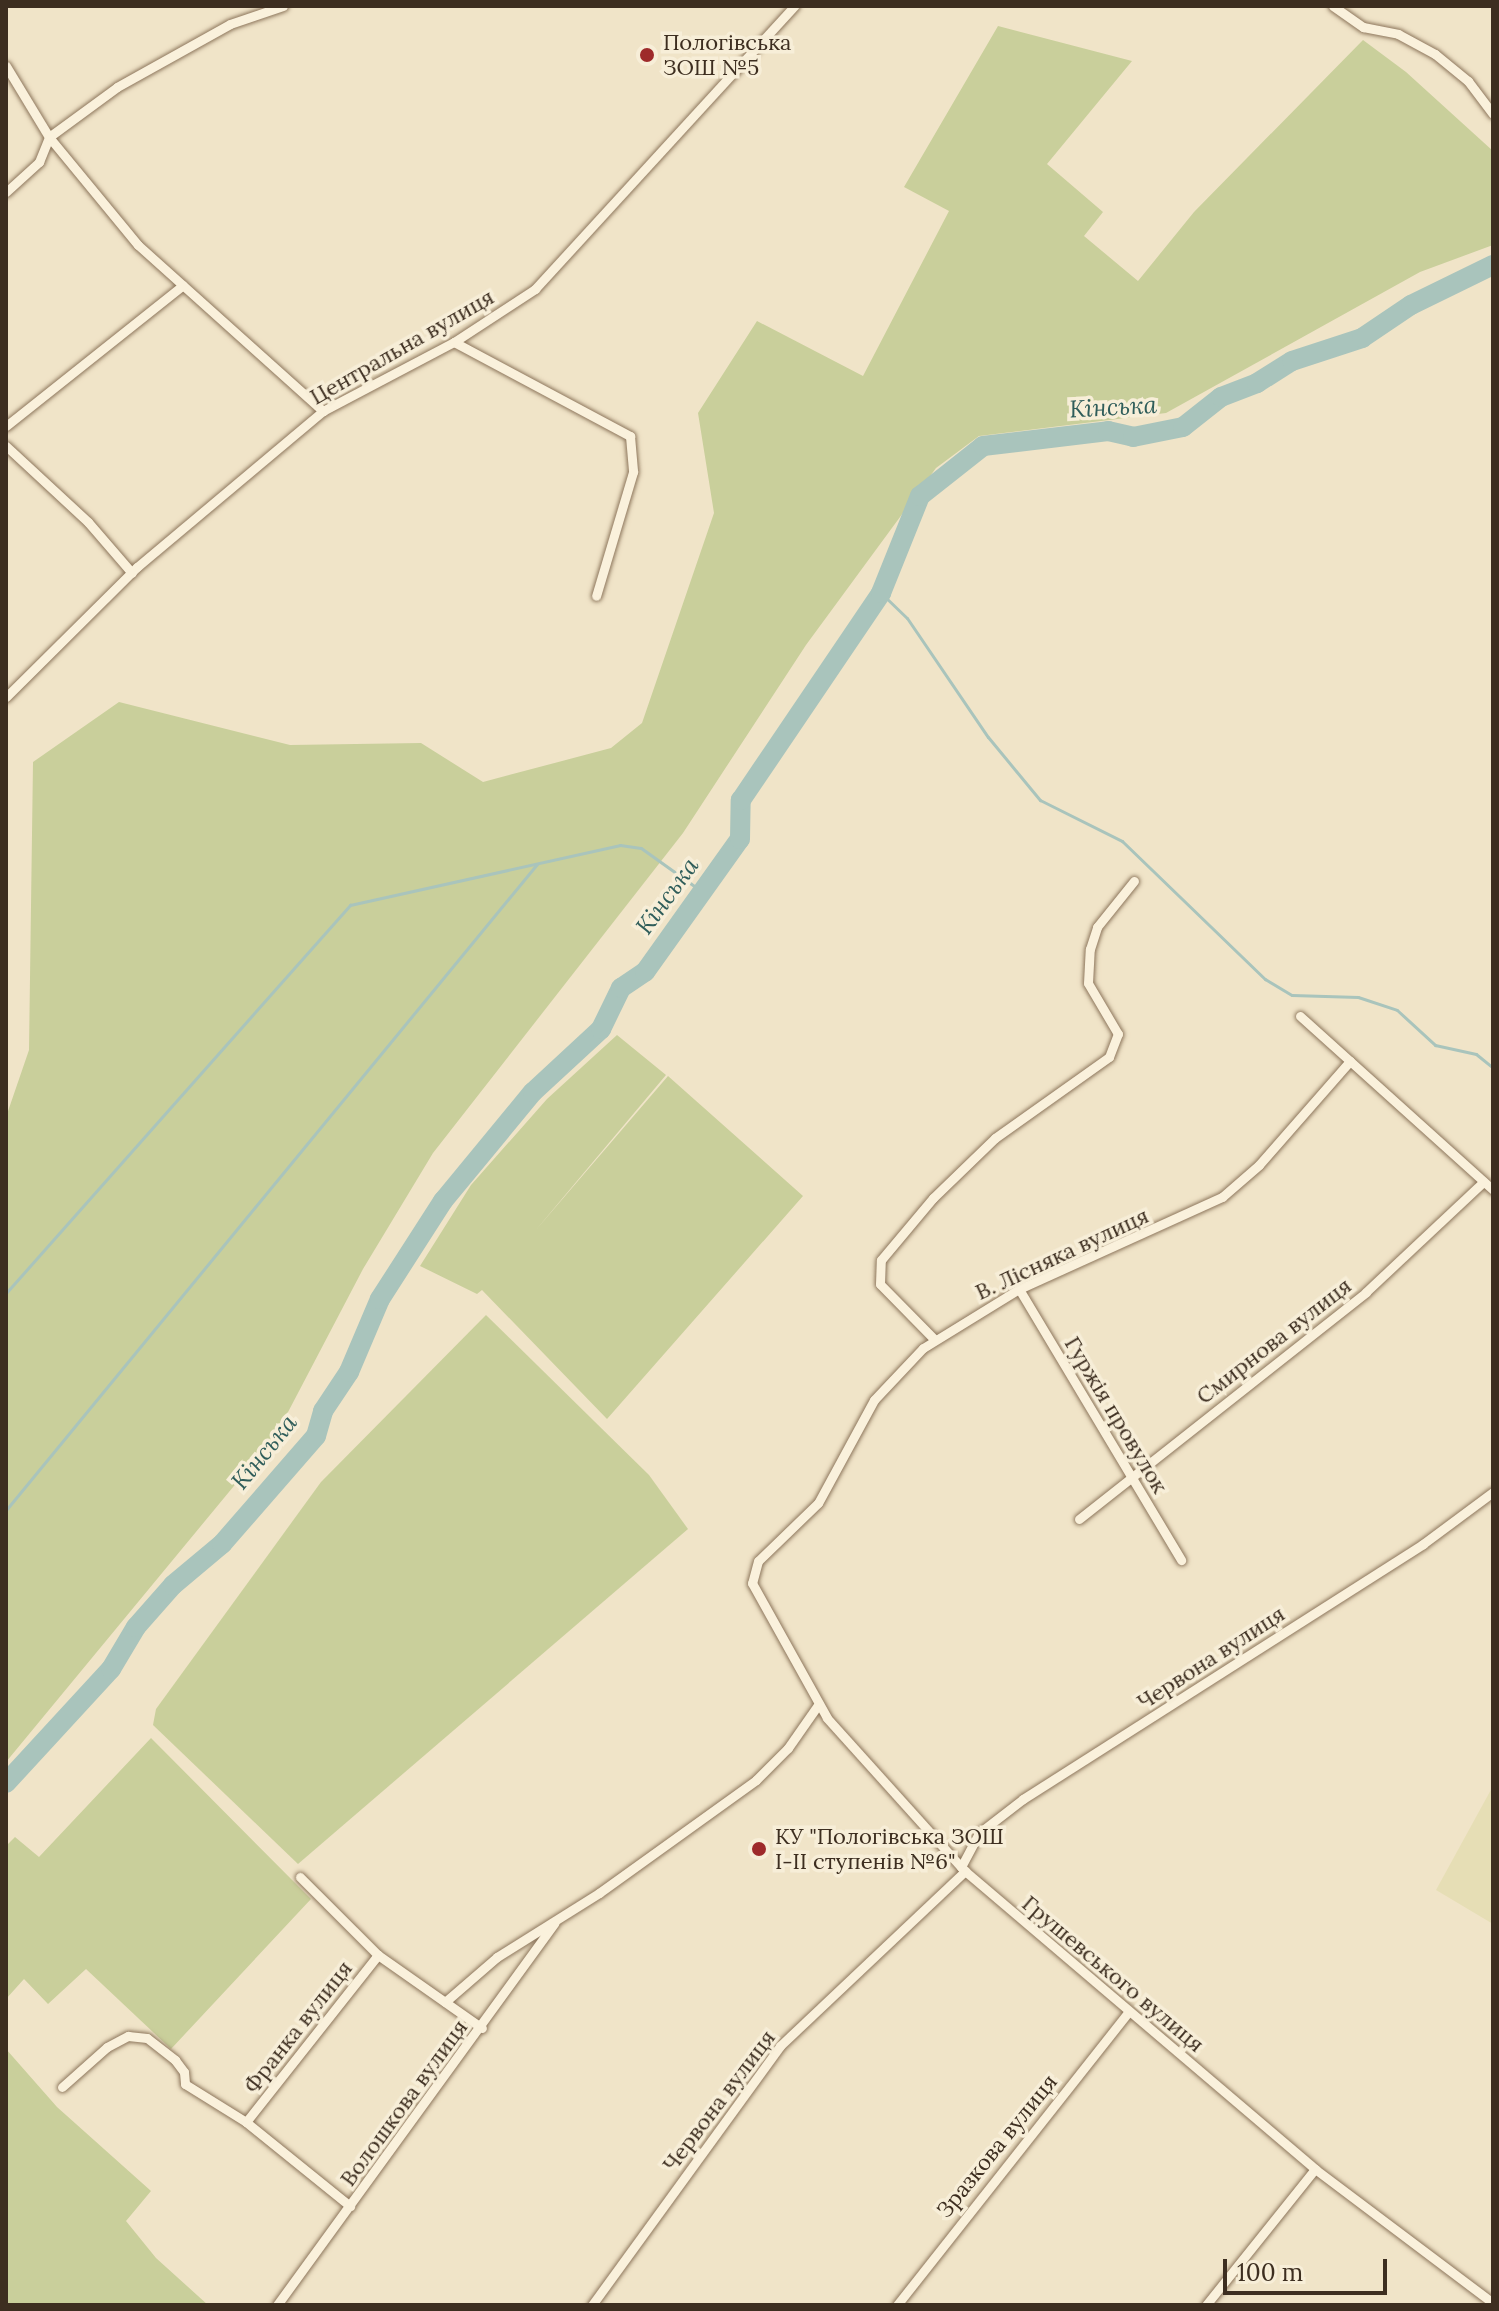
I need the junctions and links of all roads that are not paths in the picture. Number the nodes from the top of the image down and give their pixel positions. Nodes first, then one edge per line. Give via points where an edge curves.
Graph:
1 (283, 6) edge
2 (794, 6) edge
3 (1333, 6) edge
4 (6, 66) edge
5 (1493, 114) edge
6 (49, 137) junction
7 (6, 192) edge
8 (183, 285) junction
9 (454, 342) junction
10 (323, 411) junction
11 (6, 426) edge
12 (6, 446) edge
13 (132, 573) junction
14 (596, 596) dead end
15 (6, 697) edge
16 (1134, 881) dead end
17 (1300, 1016) dead end
18 (1350, 1061) junction
19 (1483, 1182) junction
20 (1493, 1190) edge
21 (1019, 1289) junction
22 (934, 1339) junction
23 (1131, 1477) junction
24 (1493, 1492) edge
25 (1079, 1519) dead end
26 (1181, 1560) dead end
27 (753, 1573) joint
28 (818, 1705) junction
29 (963, 1869) junction
30 (300, 1877) dead end
31 (557, 1919) junction
32 (378, 1955) junction
33 (445, 2002) junction
34 (1128, 2012) junction
35 (482, 2028) junction
36 (62, 2087) dead end
37 (246, 2122) junction
38 (1315, 2169) junction
39 (350, 2206) junction
40 (1493, 2303) edge
41 (277, 2305) edge
42 (592, 2305) edge
43 (897, 2305) edge
44 (1206, 2305) edge

1 - 6 street via 230,24 117,87
2 - 9 street, Центральна вулиця via 535,289
3 - 5 street via 1363,27 1398,34 1435,54 1468,81
4 - 6 street
6 - 7 street via 39,162
6 - 8 street via 138,245
8 - 10 street
8 - 11 street
9 - 10 street, Центральна вулиця
9 - 14 street via 630,436 633,472
10 - 13 street, Центральна вулиця
12 - 13 street via 88,522
13 - 15 street, Центральна вулиця
16 - 22 street via 1097,927 1089,958 1088,983 1118,1034 1109,1057 995,1138 933,1198 881,1260 880,1284
17 - 18 street
18 - 19 street
18 - 21 street, В. Лісняка вулиця via 1259,1165 1222,1197
19 - 20 street
19 - 23 street, Смирнова вулиця via 1366,1292
21 - 22 street, В. Лісняка вулиця
21 - 23 street, Гуржія провулок
22 - 27 street, В. Лісняка вулиця via 874,1400 818,1503 758,1561
23 - 25 street, Смирнова вулиця
23 - 26 street, Гуржія провулок
24 - 29 street, Червона вулиця via 1423,1544 1023,1799 979,1833
27 - 28 street, Грушевського вулиця via 755,1592
28 - 29 street, Грушевського вулиця
28 - 31 street, Волошкова вулиця via 788,1748 756,1780
29 - 34 street, Грушевського вулиця
29 - 42 street, Червона вулиця via 780,2046
30 - 32 street, Франка вулиця
31 - 33 street, Волошкова вулиця via 497,1957
31 - 35 street, Волошкова вулиця
32 - 33 street, Франка вулиця
32 - 37 street, Франка вулиця
33 - 35 street, Франка вулиця
34 - 38 street, Грушевського вулиця
34 - 43 street, Зразкова вулиця
35 - 39 street, Волошкова вулиця
36 - 37 street, Франка вулиця via 88,2060 138,2035 175,2060 185,2084
37 - 39 street, Франка вулиця
38 - 40 street, Грушевського вулиця
38 - 44 street
39 - 41 street, Волошкова вулиця

